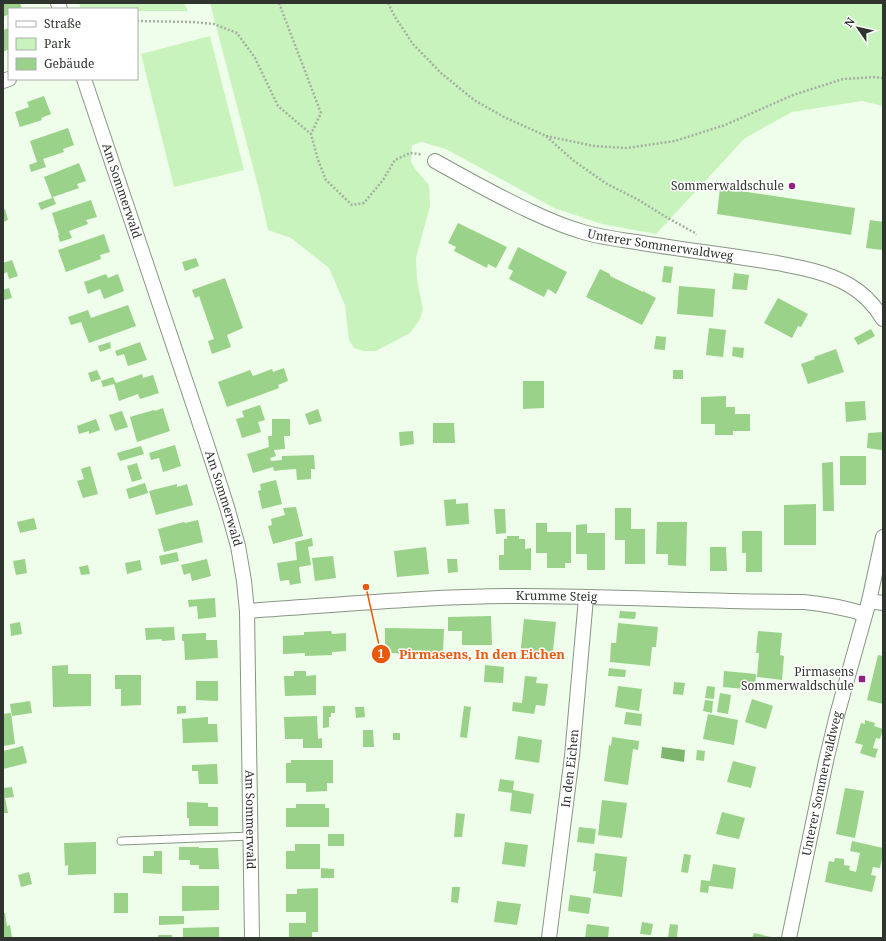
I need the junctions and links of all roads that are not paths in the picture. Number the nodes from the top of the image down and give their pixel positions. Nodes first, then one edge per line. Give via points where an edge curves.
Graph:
1 (84, 80) edge
2 (435, 161) road end
3 (883, 319) edge
4 (883, 537) edge
5 (586, 598) junction
6 (883, 604) edge
7 (867, 607) junction
8 (247, 611) junction
9 (251, 836) junction
10 (121, 841) dead end
11 (252, 938) edge
12 (549, 938) edge
13 (789, 938) edge

1 - 8 street, Am Sommerwald via 227,507 238,546
2 - 3 street, Unterer Sommerwaldweg via 513,203 580,231 615,239 809,269 832,277 850,285 863,295
4 - 7 street, Unterer Sommerwaldweg
5 - 7 street, Krumme Steig via 804,602 846,608
5 - 8 street, Krumme Steig via 449,598
5 - 12 street, In den Eichen via 572,756
6 - 7 street, Krumme Steig
7 - 13 street, Unterer Sommerwaldweg via 826,760
8 - 9 street, Am Sommerwald
9 - 10 lane
9 - 11 street, Am Sommerwald

